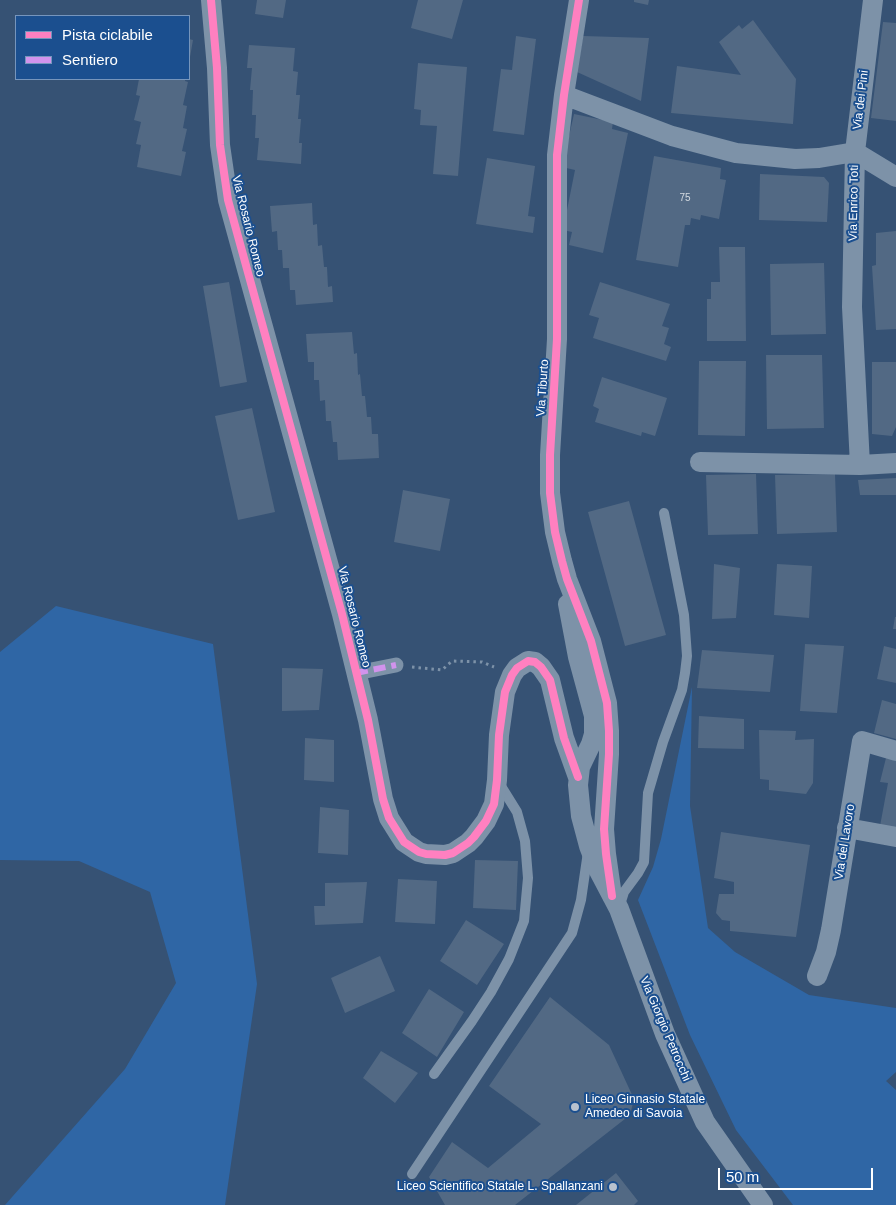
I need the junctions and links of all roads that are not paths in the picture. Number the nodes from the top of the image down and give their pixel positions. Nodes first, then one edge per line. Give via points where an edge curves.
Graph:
1 (211, 0) edge
2 (579, 0) edge
3 (873, 0) edge
4 (564, 95) junction
5 (855, 152) junction
6 (896, 177) edge
7 (700, 462) dead end
8 (896, 463) edge
9 (860, 465) junction
10 (664, 514) dead end
11 (567, 579) junction
12 (396, 665) road end
13 (356, 673) junction
14 (896, 751) edge
15 (581, 769) junction
16 (609, 770) junction
17 (497, 780) junction
18 (580, 807) junction
19 (604, 813) junction
20 (847, 828) junction
21 (896, 837) edge
22 (589, 846) junction
23 (616, 903) junction
24 (817, 976) dead end
25 (434, 1074) dead end
26 (412, 1174) dead end
27 (763, 1205) edge

1 - 13 street, Via Rosario Romeo via 220,145 228,200
2 - 4 street, Via Tiburto
3 - 5 street, Via dei Pini
4 - 5 street, Via Enrico Toti via 688,142 730,152 819,158
4 - 11 street, Via Tiburto via 556,174 557,339 550,473 553,517
5 - 6 street
5 - 9 street, Via Enrico Toti via 852,307
7 - 9 street
8 - 9 street
10 - 23 lane via 683,607 686,665 682,690 648,793 644,862
11 - 15 street via 571,627 594,716 594,734
11 - 16 street, Via Tiburto via 603,684 609,723
12 - 13 street
13 - 17 street, Via Rosario Romeo via 386,809 393,828 404,842 418,852 436,855 453,853 461,848 491,813
14 - 20 street, Via del Lavoro via 862,741
15 - 16 street
15 - 17 street, Via Rosario Romeo via 564,738 550,680 535,662 528,661 516,668 505,692
15 - 18 street, Via Giorgio Petrocchi
16 - 19 street, Via Giorgio Petrocchi
17 - 25 lane via 515,807 525,841 528,878 524,921 491,992
18 - 19 street
18 - 22 street, Via Giorgio Petrocchi
19 - 23 street, Via Giorgio Petrocchi via 606,854
20 - 21 street
20 - 24 street, Via del Lavoro via 829,940
22 - 23 street, Via Giorgio Petrocchi
22 - 26 lane via 581,900 572,933
23 - 27 street, Via Giorgio Petrocchi via 664,1034 705,1122

